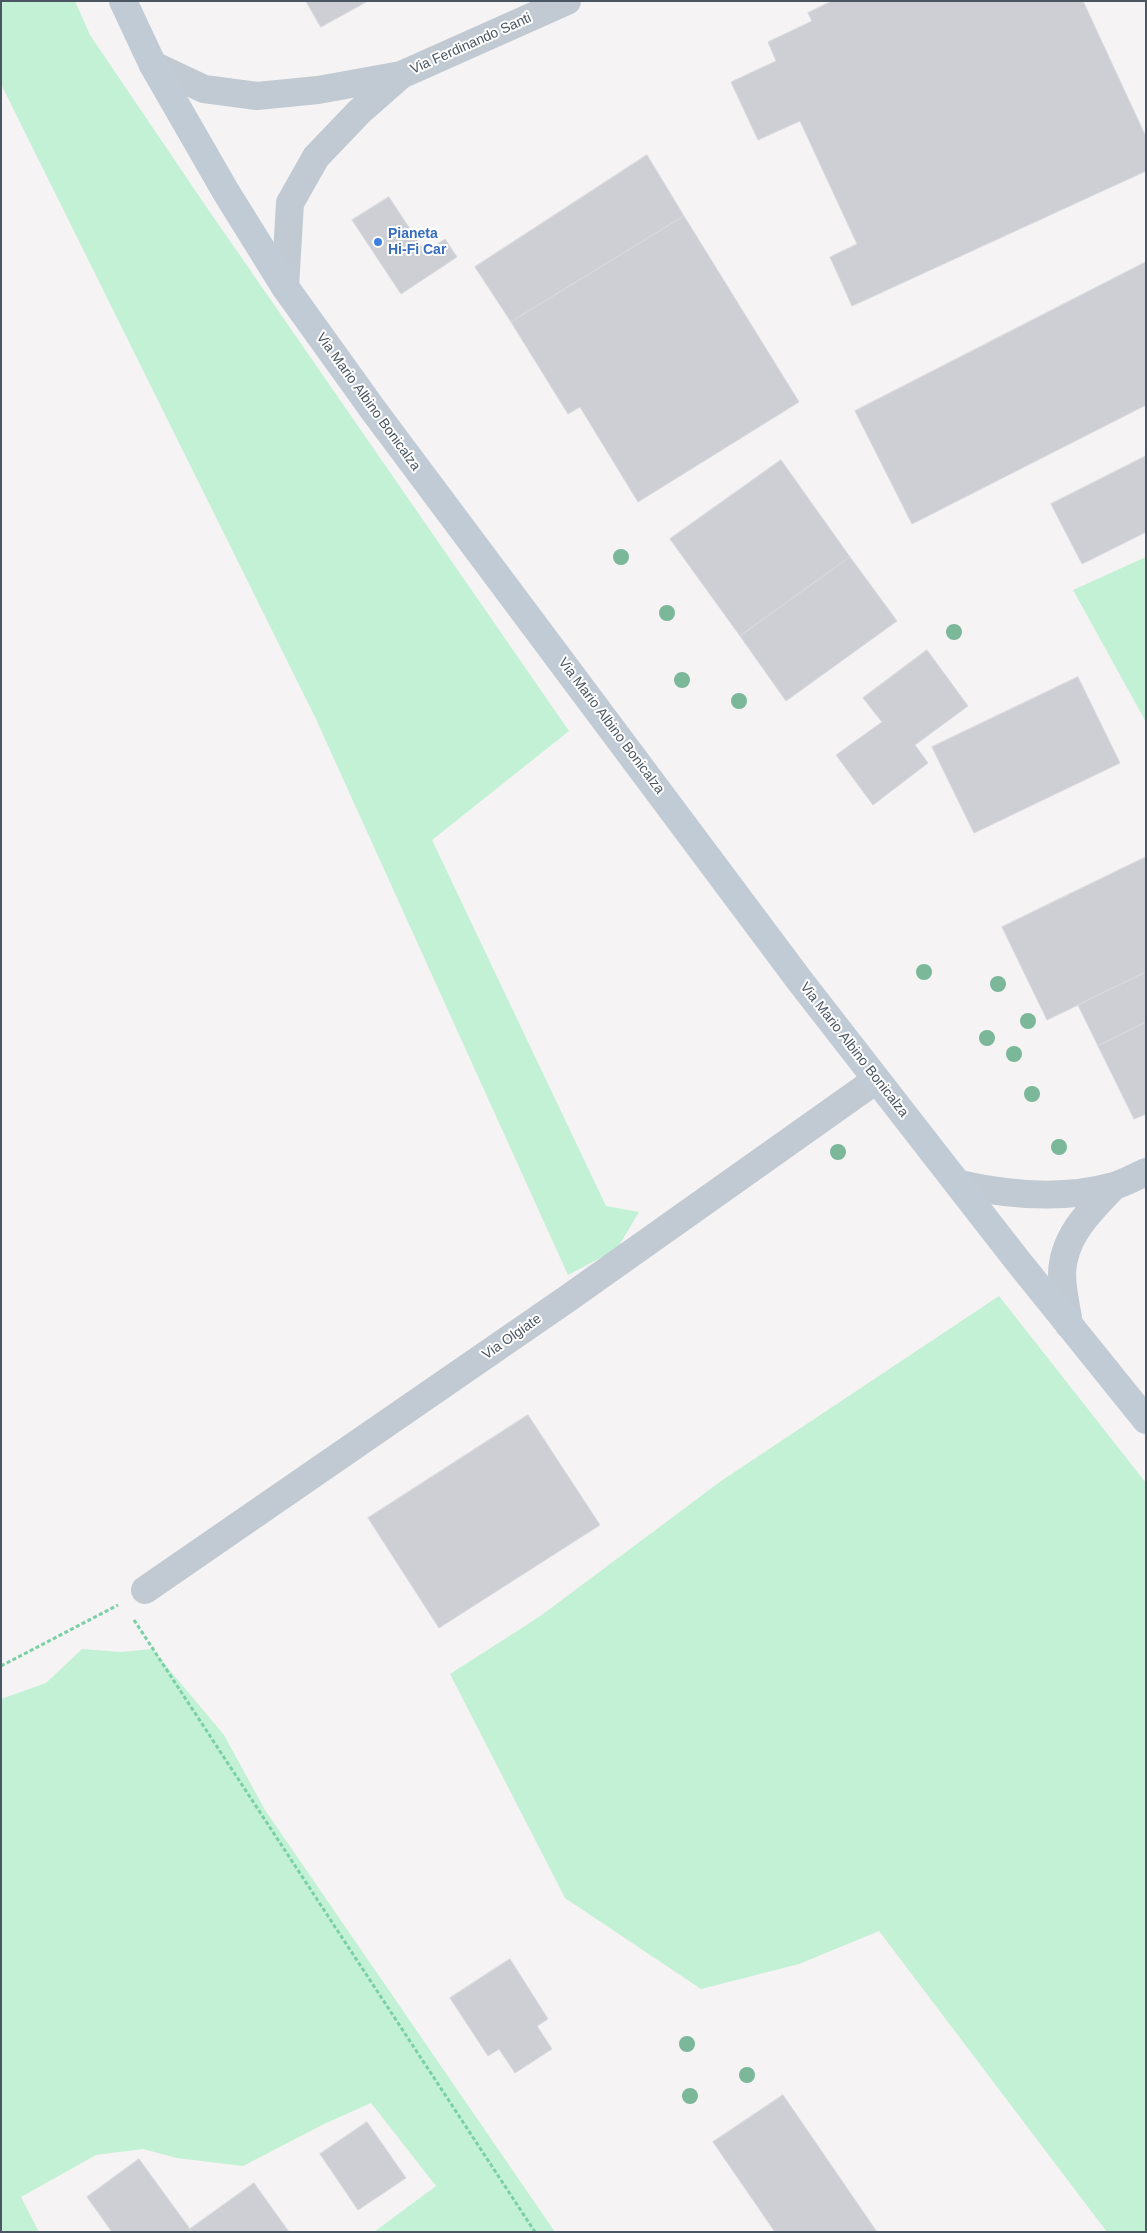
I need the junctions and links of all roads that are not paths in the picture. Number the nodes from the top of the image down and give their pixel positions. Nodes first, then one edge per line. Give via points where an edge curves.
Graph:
1 (123, 1) edge
2 (567, 1) edge
3 (153, 65) junction
4 (402, 75) junction
5 (285, 287) junction
6 (876, 1080) junction
7 (1146, 1172) edge
8 (959, 1184) junction
9 (1114, 1186) junction
10 (1069, 1325) junction
11 (1146, 1420) edge
12 (134, 1596) road end

1 - 3 main road, Via Mario Albino Bonicalza
2 - 4 street, Via Ferdinando Santi
3 - 4 street, Via Ferdinando Santi via 204,89 257,96 318,90
3 - 5 main road, Via Mario Albino Bonicalza
4 - 5 street, Via Ferdinando Santi via 359,112 316,157 290,204
5 - 6 main road, Via Mario Albino Bonicalza via 374,411
6 - 8 main road, Via Mario Albino Bonicalza
6 - 12 street, Via Olgiate via 567,1299
7 - 9 street
8 - 9 street via 994,1192 1063,1194
8 - 10 main road, Via Mario Albino Bonicalza
9 - 10 street via 1070,1237 1062,1274
10 - 11 main road, Via Mario Albino Bonicalza

